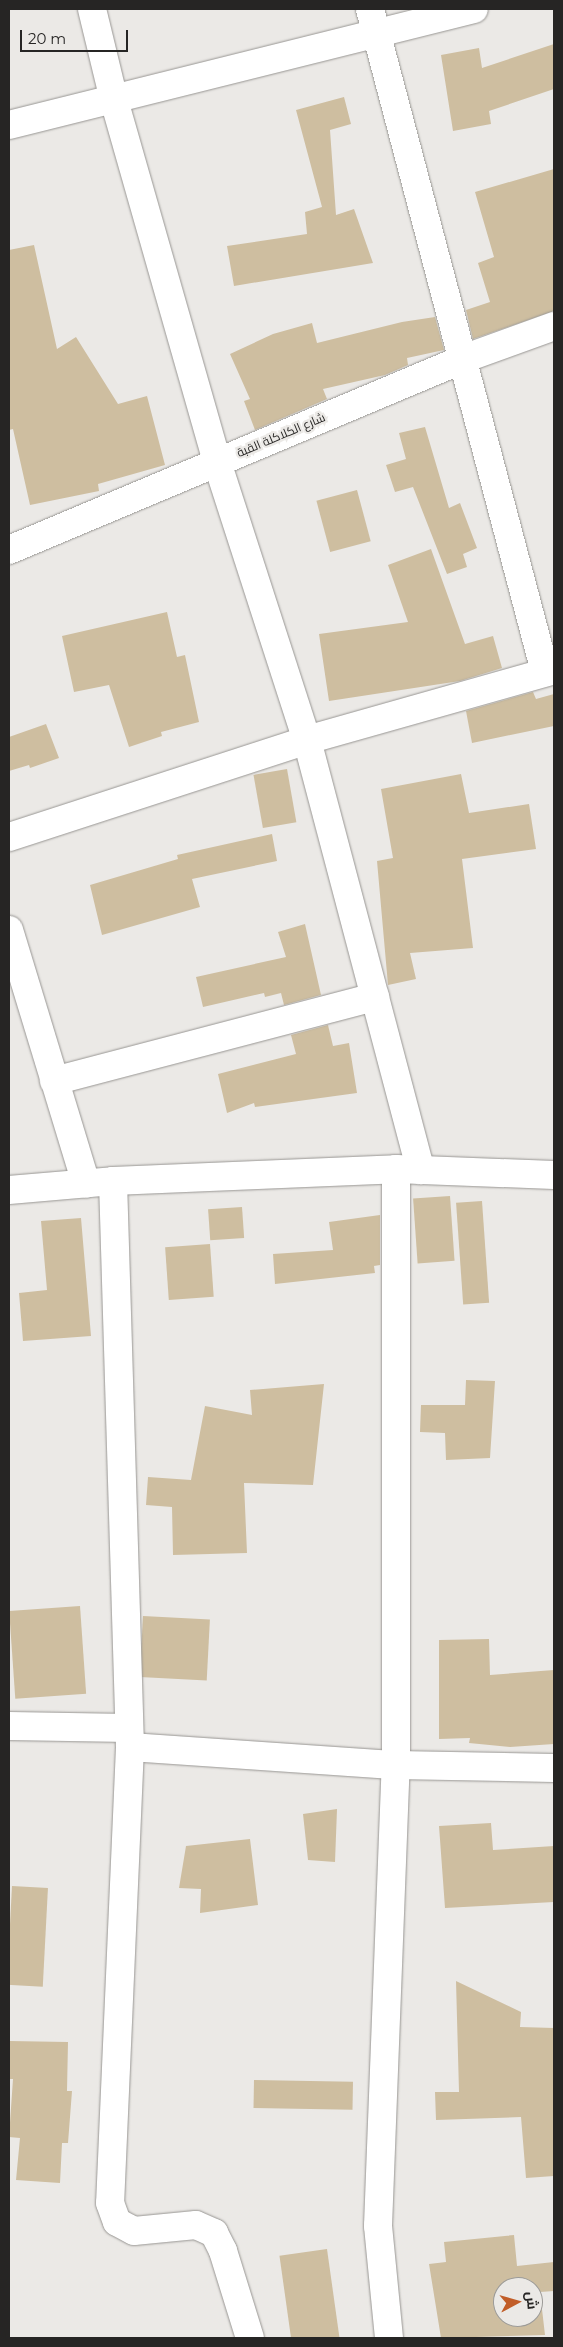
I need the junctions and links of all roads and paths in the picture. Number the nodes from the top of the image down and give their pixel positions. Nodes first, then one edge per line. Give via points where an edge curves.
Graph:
1 (92, 9) edge
2 (474, 9) edge
3 (373, 20) edge
4 (114, 100) junction
5 (9, 125) edge
6 (554, 326) edge
7 (463, 359) junction
8 (217, 462) junction
9 (9, 548) edge
10 (549, 671) edge
11 (307, 740) junction
12 (9, 837) edge
13 (9, 930) edge
14 (375, 997) junction
15 (54, 1081) junction
16 (408, 1170) junction
17 (554, 1175) edge
18 (113, 1181) junction
19 (86, 1184) junction
20 (9, 1190) edge
21 (9, 1726) edge
22 (129, 1738) junction
23 (396, 1764) junction
24 (554, 1768) edge
25 (250, 2338) edge
26 (390, 2338) edge

1 - 4 street
2 - 3 street
3 - 4 street
3 - 7 street
4 - 5 street
4 - 8 street
6 - 7 street, شارع الكلاكلة القبة
7 - 8 street, شارع الكلاكلة القبة
7 - 10 street
8 - 9 street, شارع الكلاكلة القبة
8 - 11 street
10 - 11 street
11 - 12 street
11 - 14 street
13 - 15 street
14 - 15 street
14 - 16 street
15 - 19 street
16 - 17 street
16 - 18 street
16 - 23 street
18 - 19 street
18 - 22 street
19 - 20 street
21 - 22 street
22 - 23 street
22 - 25 street via 110,2203 117,2222 134,2231 196,2225 214,2233 223,2251
23 - 24 street
23 - 26 street via 378,2226

